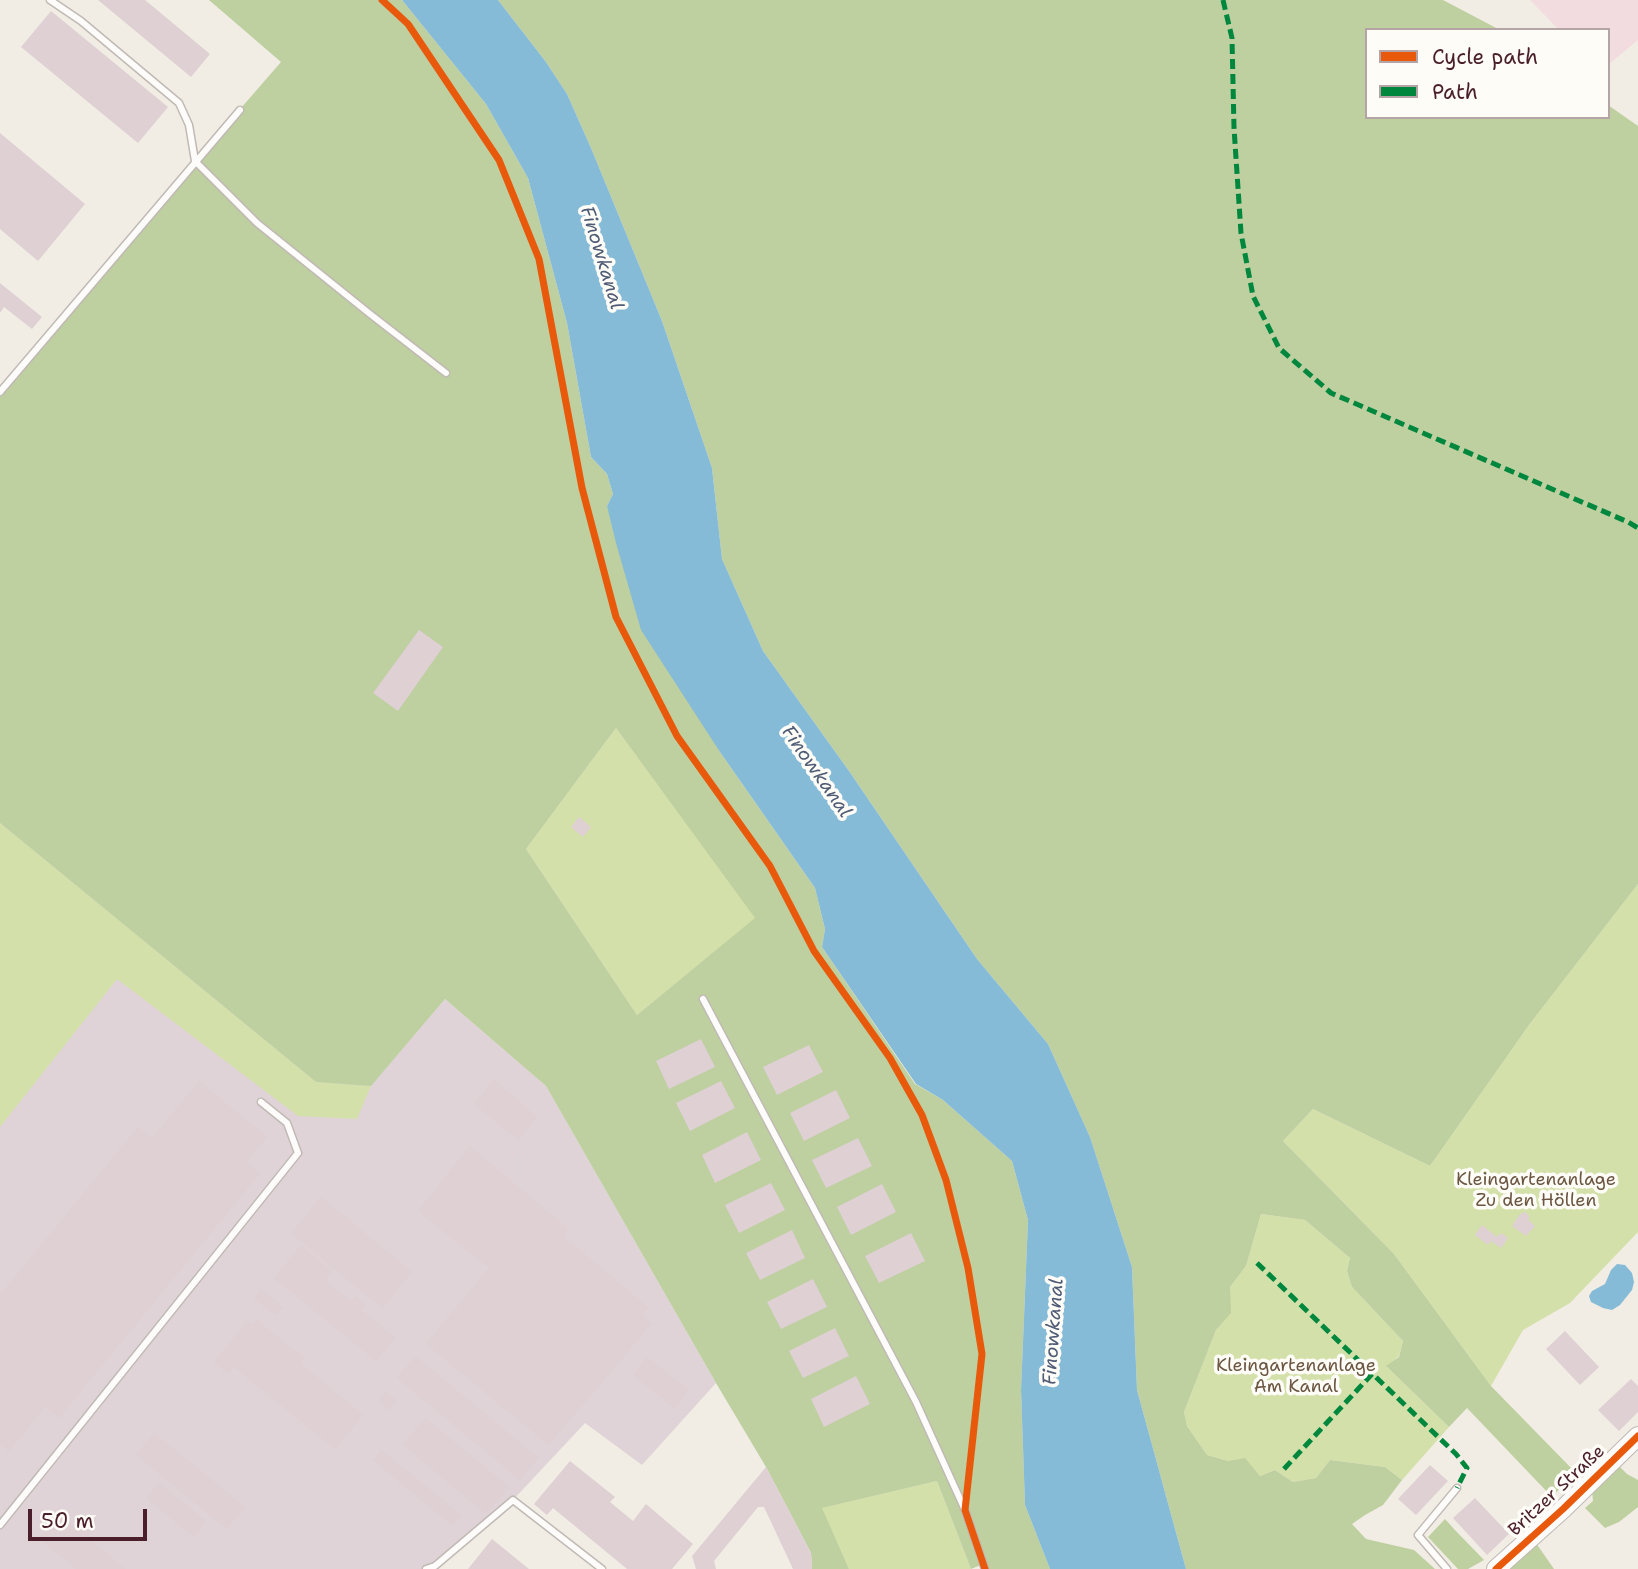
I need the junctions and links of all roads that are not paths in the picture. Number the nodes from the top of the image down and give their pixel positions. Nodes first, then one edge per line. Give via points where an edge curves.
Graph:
1 (50, 0) edge
2 (240, 110) dead end
3 (195, 161) junction
4 (446, 373) dead end
5 (0, 392) edge
6 (703, 999) dead end
7 (261, 1102) dead end
8 (1638, 1436) edge
9 (1457, 1488) dead end
10 (0, 1525) edge
11 (426, 1569) edge
12 (601, 1569) edge
13 (985, 1569) edge
14 (1447, 1569) edge
15 (1496, 1569) edge

1 - 3 lane via 179,103 189,125
2 - 3 lane
3 - 4 lane via 257,223
3 - 5 lane
6 - 13 lane via 916,1402 965,1510
7 - 10 lane via 287,1123 298,1153
8 - 15 main road, Britzer Straße
9 - 14 lane via 1418,1535
11 - 12 lane via 513,1500

